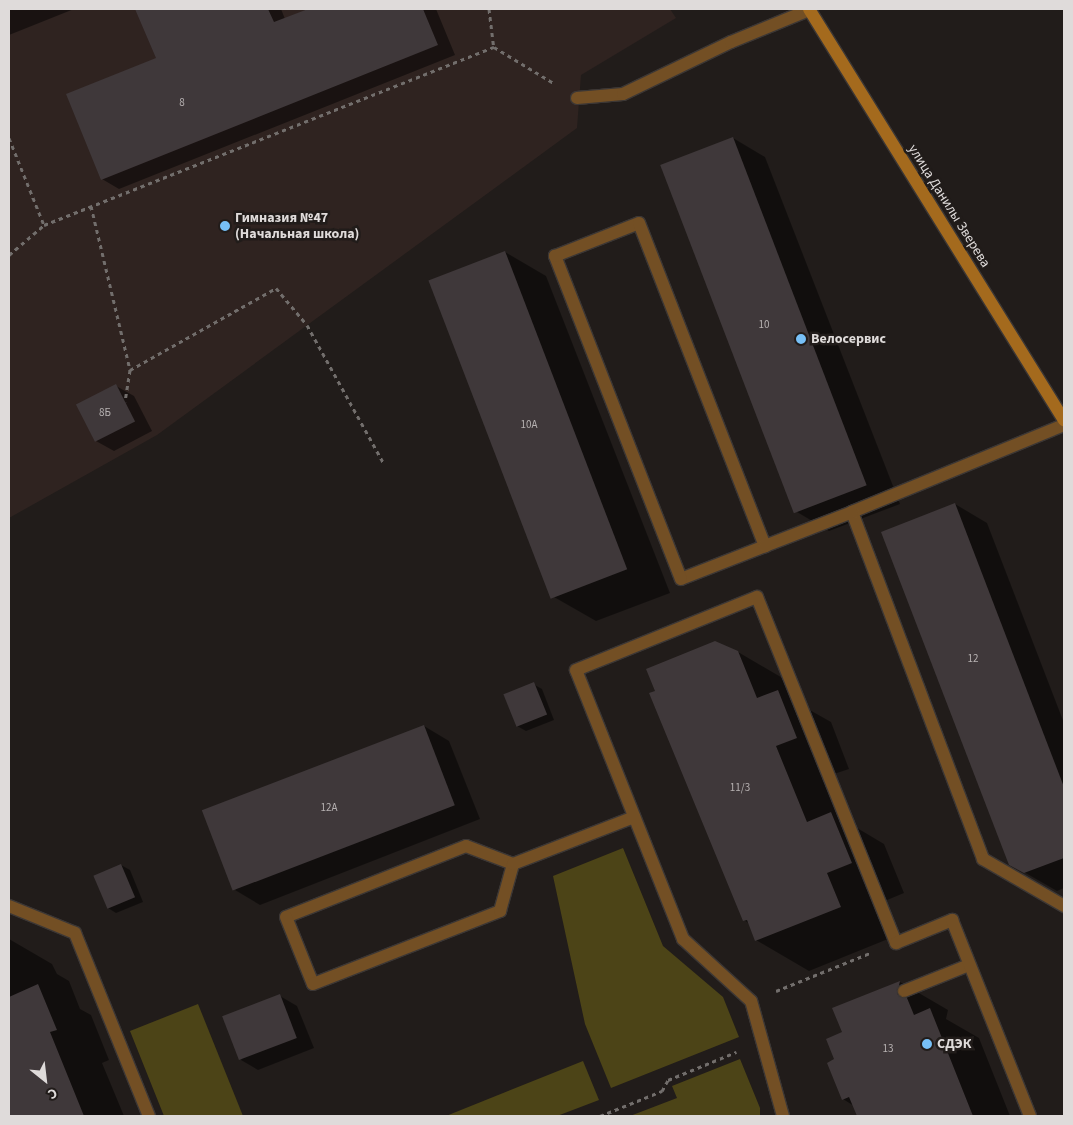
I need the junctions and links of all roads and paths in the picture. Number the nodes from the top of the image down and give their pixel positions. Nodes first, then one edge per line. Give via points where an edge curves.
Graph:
1 (489, 9) edge
2 (810, 9) edge
3 (494, 47) junction
4 (577, 98) joint
5 (9, 138) edge
6 (91, 206) junction
7 (44, 225) junction
8 (9, 255) edge
9 (130, 370) junction
10 (125, 402) dead end
11 (1064, 420) edge
12 (1064, 425) edge
13 (384, 464) dead end
14 (852, 512) junction
15 (765, 546) junction
16 (634, 817) junction
17 (513, 864) junction
18 (9, 906) edge
19 (1064, 906) edge
20 (896, 943) junction
21 (970, 965) junction
22 (904, 991) dead end
23 (751, 1001) junction
24 (762, 1042) junction
25 (149, 1116) edge
26 (600, 1116) edge
27 (783, 1116) edge
28 (1030, 1116) edge

1 - 3 path
2 - 4 lane via 730,42 623,94
2 - 11 street, улица Данилы Зверева
3 - 4 path
3 - 6 path
5 - 7 path
6 - 7 path
6 - 9 path
7 - 8 path
9 - 10 path
9 - 13 path via 276,288 307,325
12 - 14 lane
14 - 15 lane
14 - 19 lane via 983,859
15 - 15 lane via 639,223 555,256 680,579
16 - 17 lane
16 - 20 lane via 576,670 757,597
16 - 23 lane via 683,939
17 - 17 lane via 466,846 286,916 313,984 500,910
18 - 25 lane via 75,933
20 - 21 lane via 952,920
20 - 23 path
21 - 22 lane
21 - 28 lane
23 - 24 lane
24 - 26 path via 668,1080 662,1091
24 - 27 lane

